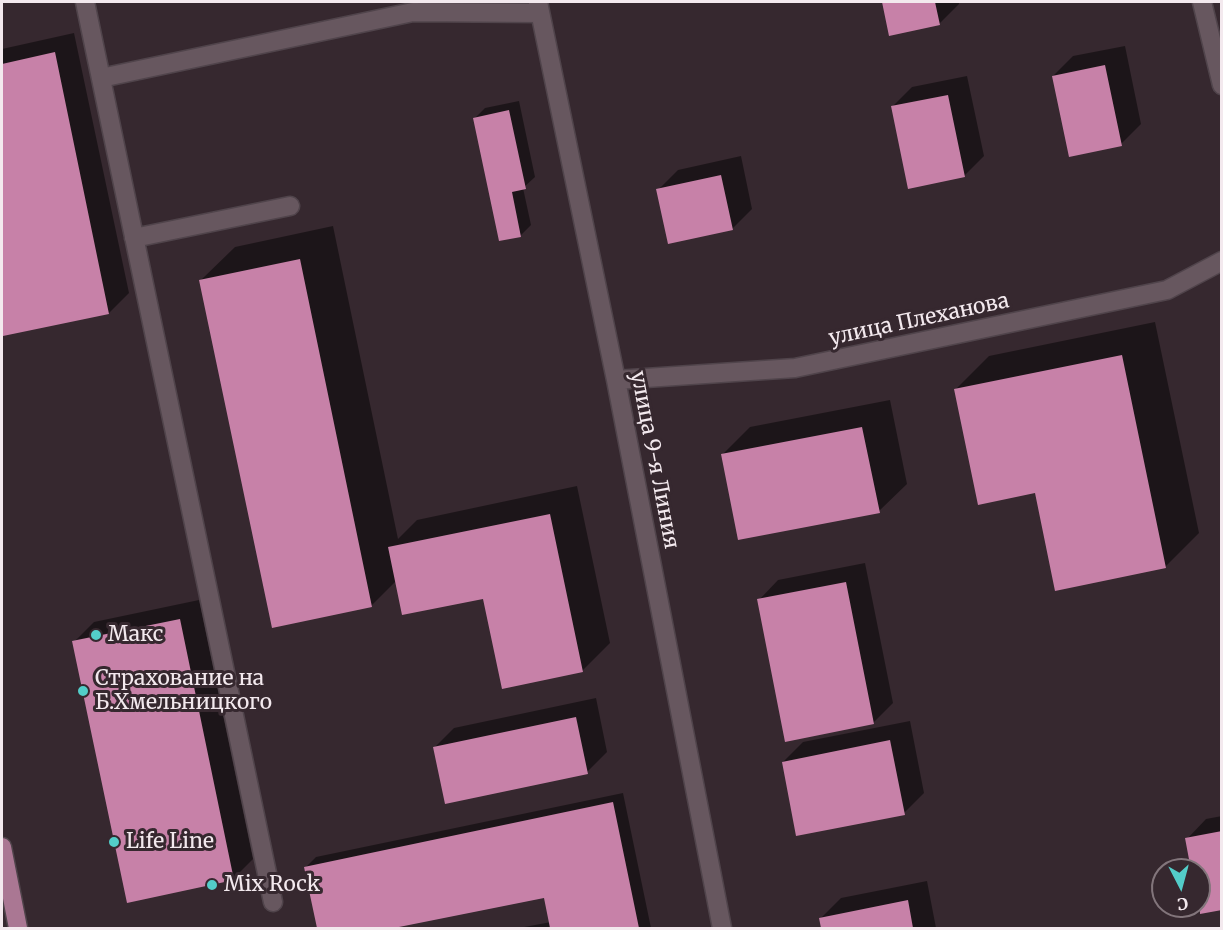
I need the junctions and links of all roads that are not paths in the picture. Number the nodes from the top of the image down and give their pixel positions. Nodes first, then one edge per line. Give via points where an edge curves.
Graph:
1 (85, 2) edge
2 (1202, 2) edge
3 (538, 7) edge
4 (101, 78) junction
5 (1221, 85) edge
6 (290, 206) dead end
7 (134, 238) junction
8 (1221, 261) edge
9 (616, 380) junction
10 (2, 847) edge
11 (273, 902) dead end
12 (18, 928) edge
13 (722, 928) edge

1 - 4 street
2 - 5 street
3 - 4 street via 413,12
3 - 9 street, улица 9-я Линия
4 - 7 street
6 - 7 street
7 - 11 street
8 - 9 street, улица Плеханова via 1167,290 795,368
9 - 13 street, улица 9-я Линия
10 - 12 main road

